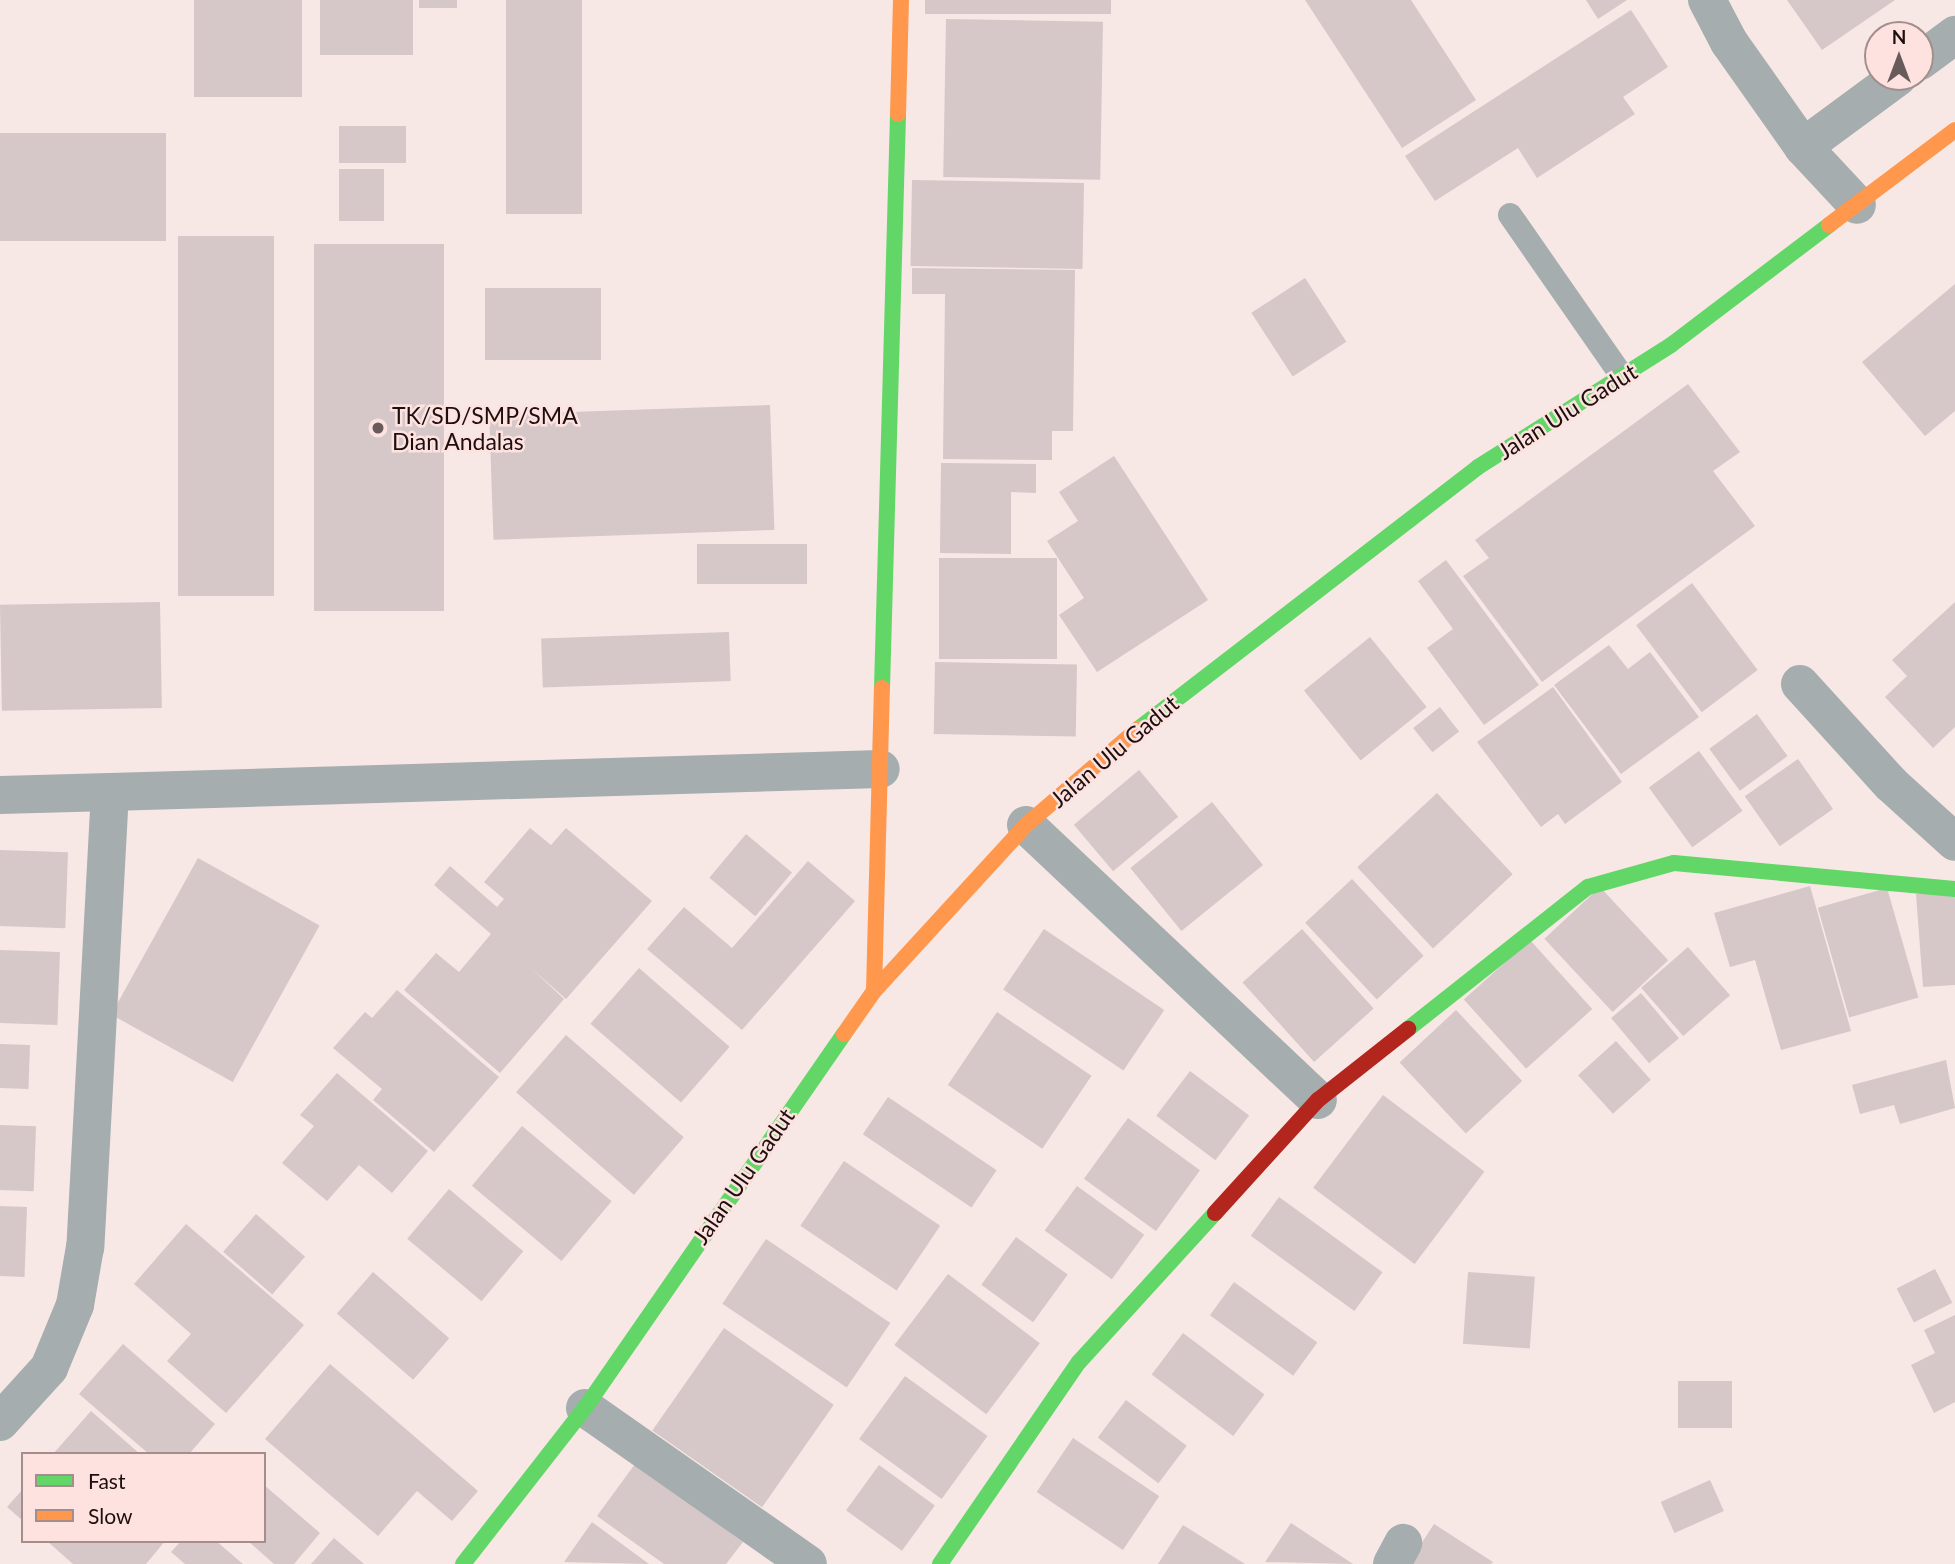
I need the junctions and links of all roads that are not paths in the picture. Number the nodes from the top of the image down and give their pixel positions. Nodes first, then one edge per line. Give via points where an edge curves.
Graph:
1 (901, 0) edge
2 (1707, 0) edge
3 (1955, 35) edge
4 (1934, 51) edge
5 (1879, 91) edge
6 (1955, 130) edge
7 (1803, 147) junction
8 (1857, 205) junction
9 (1510, 215) dead end
10 (1622, 376) junction
11 (1800, 684) dead end
12 (881, 769) junction
13 (110, 792) junction
14 (0, 795) edge
15 (1026, 824) junction
16 (1955, 842) edge
17 (1955, 889) edge
18 (874, 991) junction
19 (1318, 1100) junction
20 (585, 1408) junction
21 (0, 1422) edge
22 (463, 1564) edge
23 (807, 1564) edge
24 (940, 1564) edge

1 - 12 street
2 - 7 street via 1729,42
3 - 4 street
5 - 7 street
6 - 8 street, Jalan Ulu Gadut
7 - 8 street
8 - 10 street, Jalan Ulu Gadut
9 - 10 lane
10 - 15 street, Jalan Ulu Gadut via 1478,467 1155,714
11 - 16 street via 1891,784
12 - 13 street
12 - 18 street
13 - 14 street
13 - 21 street via 79,1282 49,1368
15 - 18 street, Jalan Ulu Gadut
15 - 19 street
17 - 19 street via 1674,863 1588,887
18 - 20 street, Jalan Ulu Gadut
19 - 24 street via 1079,1362
20 - 22 street, Jalan Ulu Gadut
20 - 23 street

